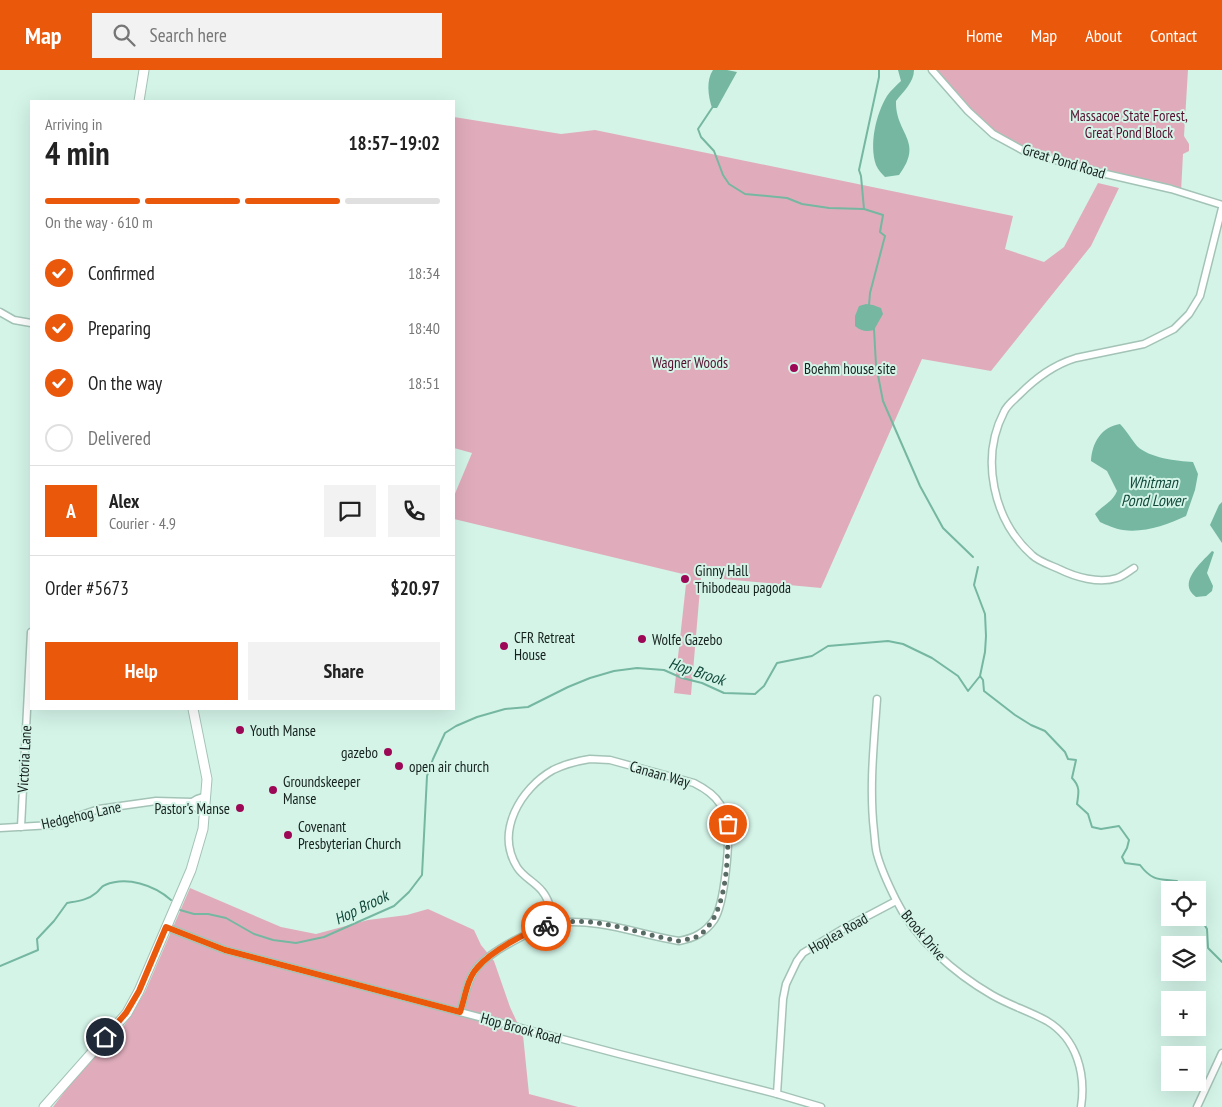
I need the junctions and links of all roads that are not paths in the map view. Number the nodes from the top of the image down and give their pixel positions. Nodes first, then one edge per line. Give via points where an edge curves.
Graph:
1 (144, 70) edge
2 (932, 70) edge
3 (139, 100) edge
4 (1222, 204) edge
5 (1222, 208) edge
6 (0, 312) edge
7 (30, 323) edge
8 (1134, 568) dead end
9 (30, 652) edge
10 (878, 699) dead end
11 (193, 710) edge
12 (206, 796) junction
13 (192, 802) junction
14 (205, 813) junction
15 (21, 827) junction
16 (0, 828) edge
17 (896, 900) junction
18 (555, 923) junction
19 (166, 927) junction
20 (460, 1012) junction
21 (1222, 1053) edge
22 (777, 1094) junction
23 (44, 1107) edge
24 (821, 1107) edge
25 (1081, 1107) edge
26 (1198, 1107) edge

1 - 3 street
2 - 4 street, Great Pond Road via 993,134 1026,152
5 - 8 street via 1200,296 1174,329 1144,344 1076,358 1044,372 1004,412 995,440 991,466 995,496 1007,524 1032,556 1070,575 1096,580 1117,578
6 - 7 street via 14,320
9 - 15 street, Victoria Lane
10 - 17 street, Brook Drive via 872,811 877,853
11 - 12 street via 207,779
12 - 13 street, Hedgehog Lane
12 - 14 street
13 - 14 street
13 - 15 street, Hedgehog Lane via 134,803 99,809 52,825
14 - 19 street via 191,870
15 - 16 street, Hedgehog Lane
17 - 22 street, Hoplea Road via 803,953 797,961 783,999
17 - 25 street, Brook Drive via 914,927 960,974 992,995 1046,1021 1064,1035 1072,1046 1082,1076
18 - 18 street, Canaan Way via 596,922 679,941 701,934 720,908 725,880 728,824 721,805 694,783 600,759 567,764 536,782 514,812 508,835 509,848 517,868 543,891
18 - 20 street, Canaan Way via 497,951 476,969
19 - 20 street, Hop Brook Road via 225,950
19 - 23 street via 139,991 126,1013
20 - 22 street, Hop Brook Road
21 - 26 street
22 - 24 street, Hop Brook Road

